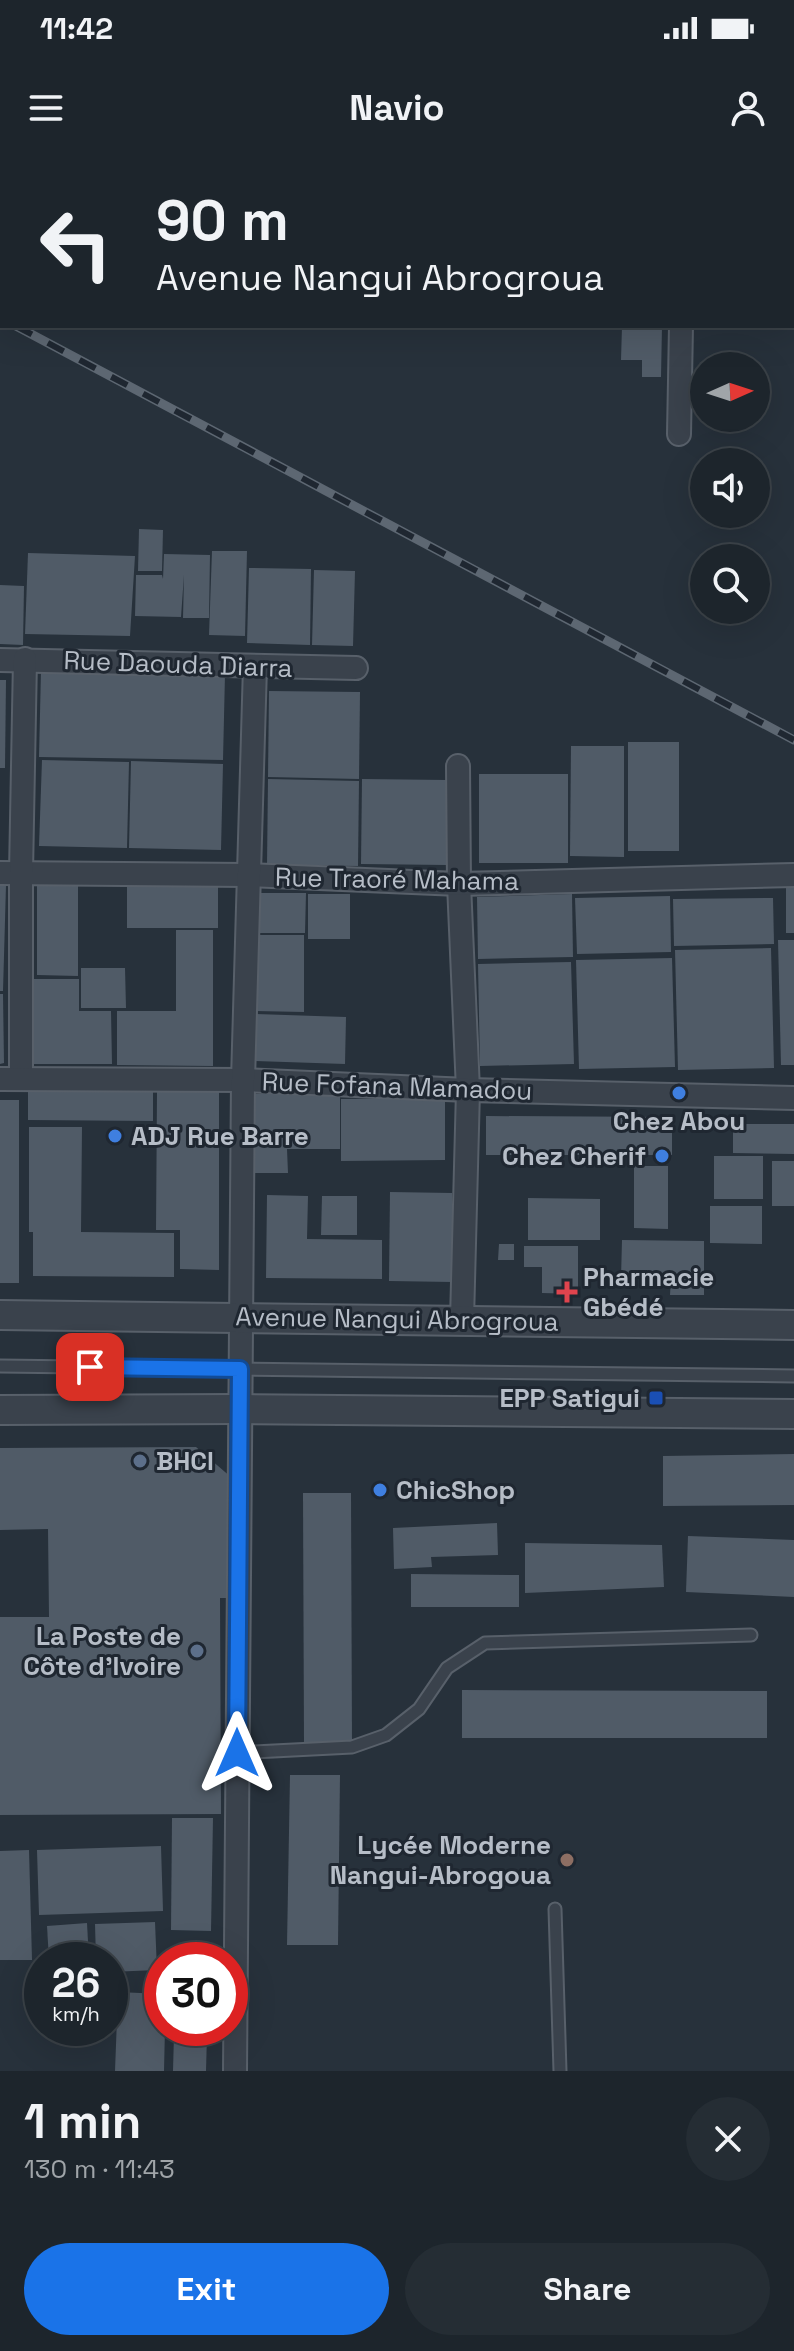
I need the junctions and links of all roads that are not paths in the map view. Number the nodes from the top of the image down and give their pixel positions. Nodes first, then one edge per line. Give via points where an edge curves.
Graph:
1 (681, 328) edge
2 (679, 434) dead end
3 (25, 659) junction
4 (0, 660) edge
5 (255, 666) junction
6 (356, 668) dead end
7 (458, 766) dead end
8 (10, 873) edge
9 (248, 875) junction
10 (794, 875) edge
11 (459, 884) junction
12 (11, 1078) edge
13 (243, 1080) junction
14 (468, 1090) junction
15 (794, 1098) edge
16 (0, 1315) edge
17 (241, 1316) junction
18 (462, 1320) junction
19 (794, 1325) edge
20 (0, 1366) edge
21 (240, 1369) junction
22 (794, 1376) edge
23 (240, 1409) junction
24 (0, 1410) edge
25 (794, 1414) edge
26 (751, 1635) dead end
27 (237, 1753) junction
28 (555, 1909) dead end
29 (235, 2071) edge
30 (560, 2071) edge

1 - 2 street
3 - 4 street, Rue Daouda Diarra
3 - 5 street, Rue Daouda Diarra
3 - 8 street
5 - 6 street, Rue Daouda Diarra
5 - 9 street
7 - 11 street
8 - 9 street, Rue Traoré Mahama
8 - 12 street
9 - 11 street, Rue Traoré Mahama
9 - 13 street
10 - 11 street, Rue Traoré Mahama
11 - 14 street
12 - 13 street, Rue Fofana Mamadou
13 - 14 street, Rue Fofana Mamadou
13 - 17 street
14 - 15 street, Rue Fofana Mamadou
14 - 18 street
16 - 17 street, Avenue Nangui Abrogroua
17 - 18 street, Avenue Nangui Abrogroua
17 - 21 street
18 - 19 street, Avenue Nangui Abrogroua
20 - 21 lane, Avenue Nangui Abrogroua
21 - 22 lane, Avenue Nangui Abrogroua
21 - 23 street
23 - 24 street
23 - 25 street
23 - 27 street
26 - 27 lane via 485,1643 447,1668 419,1709 386,1735 352,1747
27 - 29 street
28 - 30 lane

